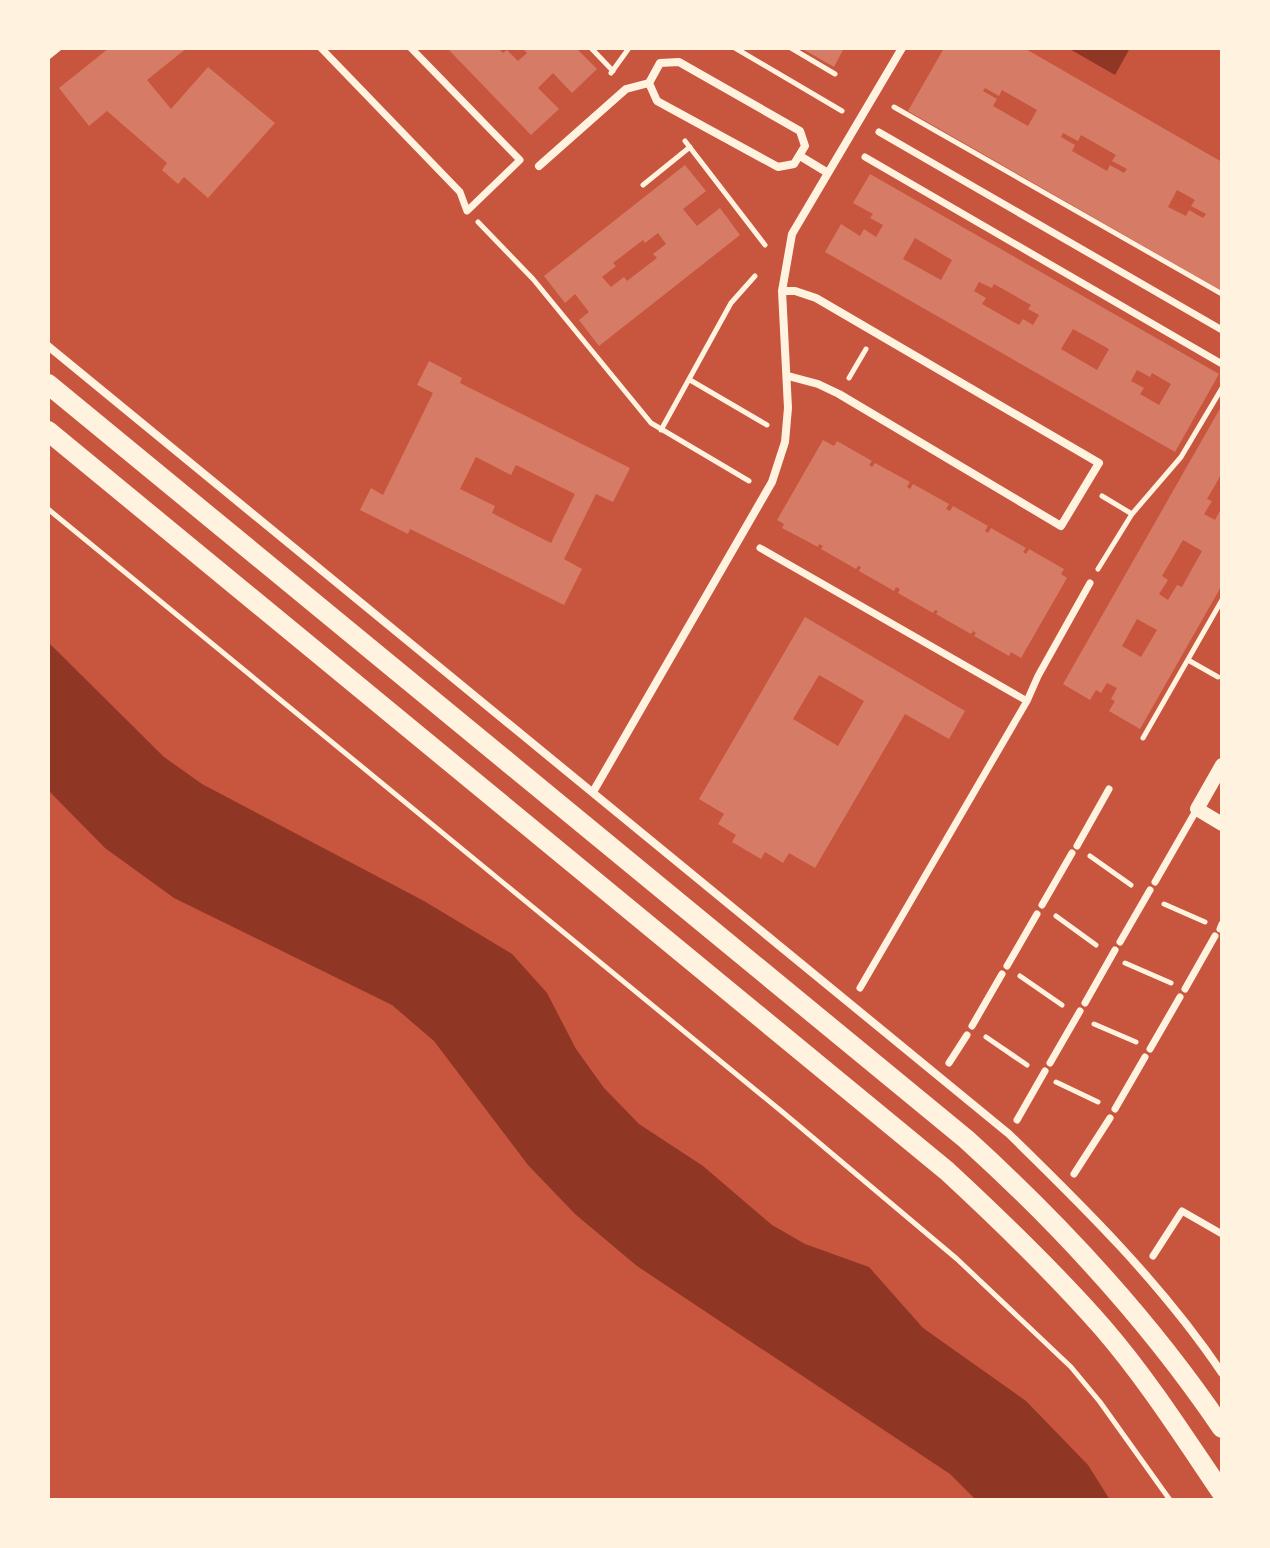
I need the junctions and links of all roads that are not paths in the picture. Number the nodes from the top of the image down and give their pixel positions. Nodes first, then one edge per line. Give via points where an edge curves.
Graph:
1 (58, 48) edge
2 (321, 48) edge
3 (411, 48) edge
4 (902, 48) edge
5 (48, 56) edge
6 (649, 83) junction
7 (879, 132) dead end
8 (800, 156) junction
9 (865, 157) dead end
10 (539, 166) dead end
11 (828, 173) junction
12 (782, 291) junction
13 (1222, 330) edge
14 (48, 346) edge
15 (1222, 364) edge
16 (788, 376) junction
17 (48, 384) edge
18 (48, 431) edge
19 (760, 548) dead end
20 (1090, 583) road end
21 (1027, 701) junction
22 (1222, 765) edge
23 (1109, 789) dead end
24 (593, 792) junction
25 (1197, 809) junction
26 (1222, 824) edge
27 (1042, 905) dead end
28 (1037, 914) dead end
29 (1219, 930) edge
30 (1007, 966) dead end
31 (1002, 974) dead end
32 (860, 988) dead end
33 (972, 1026) dead end
34 (967, 1035) dead end
35 (1150, 1049) dead end
36 (1145, 1057) dead end
37 (949, 1063) dead end
38 (1050, 1063) dead end
39 (1045, 1071) dead end
40 (1115, 1109) dead end
41 (1110, 1118) dead end
42 (1017, 1120) dead end
43 (1074, 1174) dead end
44 (1222, 1234) edge
45 (1153, 1256) dead end
46 (1222, 1373) edge
47 (1222, 1428) edge
48 (1222, 1493) edge

1 - 5 street
2 - 3 street via 460,192 467,211 520,160
4 - 11 street
6 - 8 street via 657,101 778,167 794,164
6 - 8 street via 660,63 679,62 800,131 805,146
6 - 10 street via 626,89
7 - 13 street
8 - 11 street
9 - 15 street
11 - 12 street via 792,234
12 - 16 street
12 - 16 street via 816,298 1099,463 1061,526 839,394
14 - 24 street
16 - 24 street via 785,442 772,482
17 - 47 main road via 966,1139 1034,1201 1146,1324
18 - 48 main road via 947,1171 1023,1241 1105,1330
19 - 21 street
20 - 21 street
21 - 32 street
22 - 25 street
23 - 27 street
24 - 46 street via 1009,1134 1140,1268
25 - 26 street
25 - 38 street
28 - 30 street
29 - 35 street
31 - 33 street
34 - 37 street
36 - 40 street
39 - 42 street
41 - 43 street
44 - 45 street via 1182,1211

